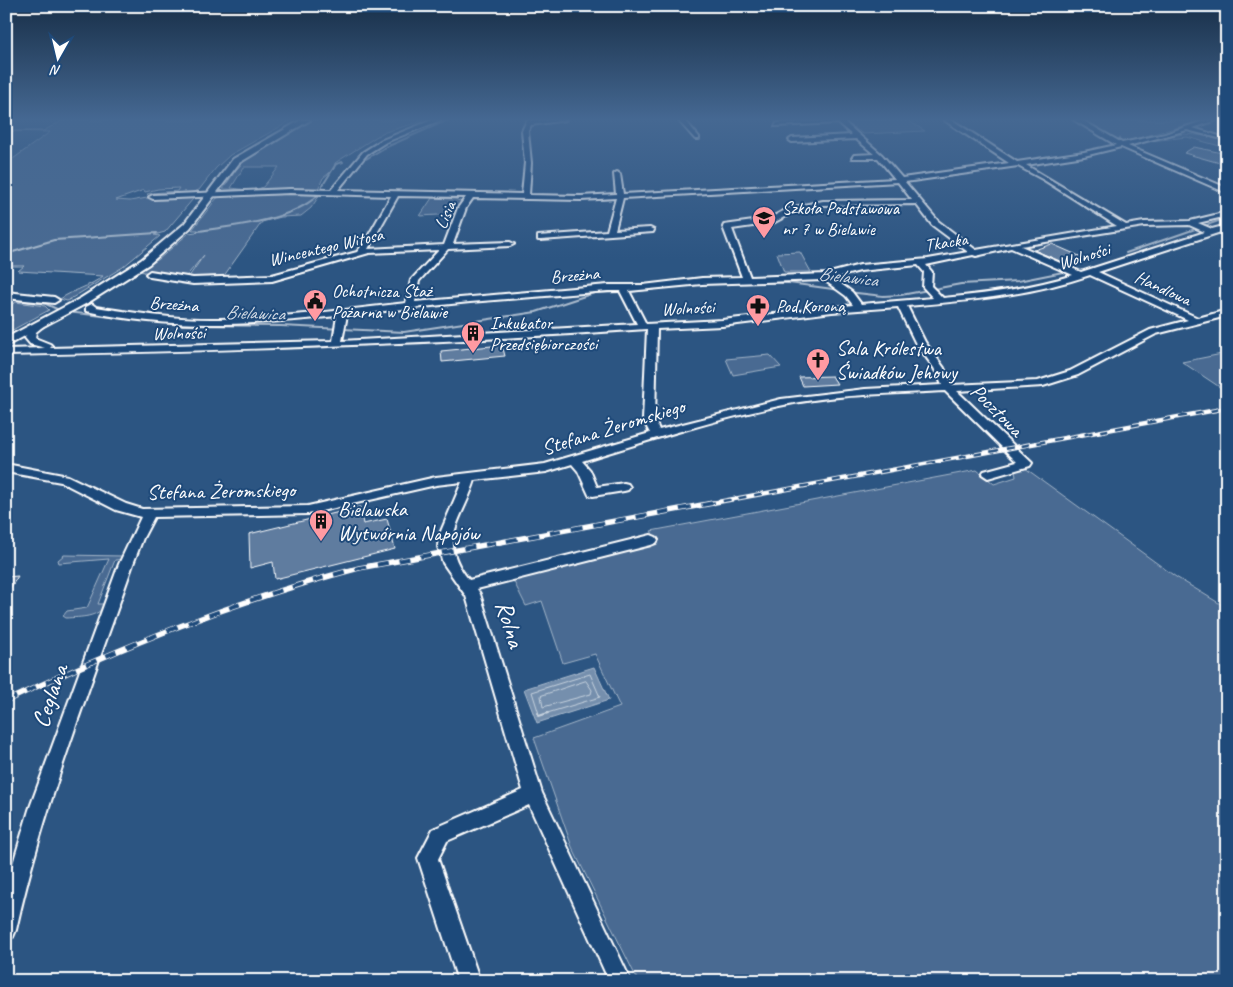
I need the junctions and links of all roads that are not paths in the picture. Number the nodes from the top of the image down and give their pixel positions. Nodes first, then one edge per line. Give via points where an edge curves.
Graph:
1 (225, 166) edge
2 (231, 166) edge
3 (354, 166) edge
4 (528, 166) edge
5 (889, 166) edge
6 (1002, 166) edge
7 (1023, 166) edge
8 (1168, 166) edge
9 (618, 174) dead end
10 (901, 180) junction
11 (1227, 191) edge
12 (333, 192) junction
13 (208, 194) junction
14 (396, 194) junction
15 (470, 196) junction
16 (620, 196) junction
17 (152, 197) dead end
18 (525, 197) junction
19 (919, 202) junction
20 (1227, 214) edge
21 (1196, 226) junction
22 (1125, 227) junction
23 (1227, 227) edge
24 (650, 230) dead end
25 (1212, 232) junction
26 (610, 233) junction
27 (541, 238) dead end
28 (510, 244) dead end
29 (1012, 245) junction
30 (447, 247) junction
31 (361, 252) junction
32 (976, 254) junction
33 (920, 263) junction
34 (1091, 272) junction
35 (150, 274) dead end
36 (1081, 275) junction
37 (826, 277) junction
38 (747, 279) junction
39 (623, 288) junction
40 (6, 295) edge
41 (54, 300) dead end
42 (941, 301) junction
43 (900, 304) junction
44 (410, 306) junction
45 (92, 307) dead end
46 (859, 307) junction
47 (62, 310) junction
48 (1227, 313) edge
49 (342, 314) junction
50 (1195, 320) junction
51 (42, 323) junction
52 (647, 326) junction
53 (6, 336) edge
54 (6, 344) edge
55 (337, 344) junction
56 (51, 349) junction
57 (6, 352) edge
58 (6, 359) edge
59 (948, 388) junction
60 (656, 434) junction
61 (575, 460) junction
62 (6, 468) edge
63 (988, 474) dead end
64 (470, 478) junction
65 (624, 487) dead end
66 (150, 514) junction
67 (651, 540) dead end
68 (466, 586) junction
69 (533, 794) junction
70 (6, 930) edge
71 (469, 981) edge
72 (620, 981) edge

1 - 13 main road
2 - 13 main road
3 - 12 street
4 - 18 street
5 - 10 street
6 - 10 street
7 - 22 street
8 - 11 street
9 - 16 street
10 - 16 street
10 - 19 street
12 - 13 street
12 - 14 street
13 - 17 street
13 - 47 main road via 154,249
14 - 15 street
14 - 31 street
15 - 18 street
15 - 30 street, Lisia
16 - 18 street
16 - 26 street
19 - 32 street via 935,223
19 - 38 street via 823,203 792,210 770,221 727,228
20 - 21 street
21 - 22 street, Tkacka
21 - 25 street, Tkacka
22 - 29 street, Tkacka
23 - 25 street, Wolności
24 - 26 street
25 - 34 street, Wolności
26 - 27 street
28 - 30 street, Wincentego Witosa
29 - 32 street, Tkacka
29 - 36 street
30 - 31 street, Wincentego Witosa
30 - 44 street via 417,276
31 - 35 street, Wincentego Witosa via 272,278 193,281
32 - 33 street, Tkacka
33 - 37 street, Tkacka via 860,268
33 - 42 street via 928,272 930,290
34 - 36 street, Wolności
34 - 50 street, Handlowa
36 - 42 street, Wolności via 1018,291
37 - 38 street, Tkacka
37 - 46 street via 846,291
38 - 39 street, Tkacka
39 - 44 street, Brzeżna via 470,298
39 - 52 street
40 - 41 street
42 - 43 street, Wolności
43 - 46 street, Wolności
43 - 59 street, Pocztowa
44 - 49 street, Brzeżna
45 - 49 street, Brzeżna via 89,309 138,318 188,322 256,321
46 - 52 street, Wolności via 747,320
47 - 51 main road
47 - 53 main road
48 - 50 street, Stefana Żeromskiego
49 - 55 street
50 - 59 street, Stefana Żeromskiego via 1142,336 1057,380 1019,386
51 - 54 main road
51 - 56 street via 30,338
52 - 55 street, Wolności
52 - 60 street via 649,420
54 - 56 street, Wolności
55 - 56 street, Wolności via 139,350
56 - 57 street, Wolności
56 - 58 street
59 - 60 street, Stefana Żeromskiego via 808,398 730,413
59 - 63 street, Pocztowa via 1026,463
60 - 61 street, Stefana Żeromskiego
61 - 64 street, Stefana Żeromskiego via 531,471
61 - 65 street via 583,469 593,492
62 - 66 street, Stefana Żeromskiego via 64,479 128,510
64 - 66 street, Stefana Żeromskiego via 419,484 303,510
64 - 68 street, Rolna via 444,541 447,557
66 - 70 street, Ceglana via 132,549 68,721 38,812
67 - 68 street
68 - 69 street, Rolna via 473,594
69 - 71 street via 440,835 428,858
69 - 72 street, Rolna

